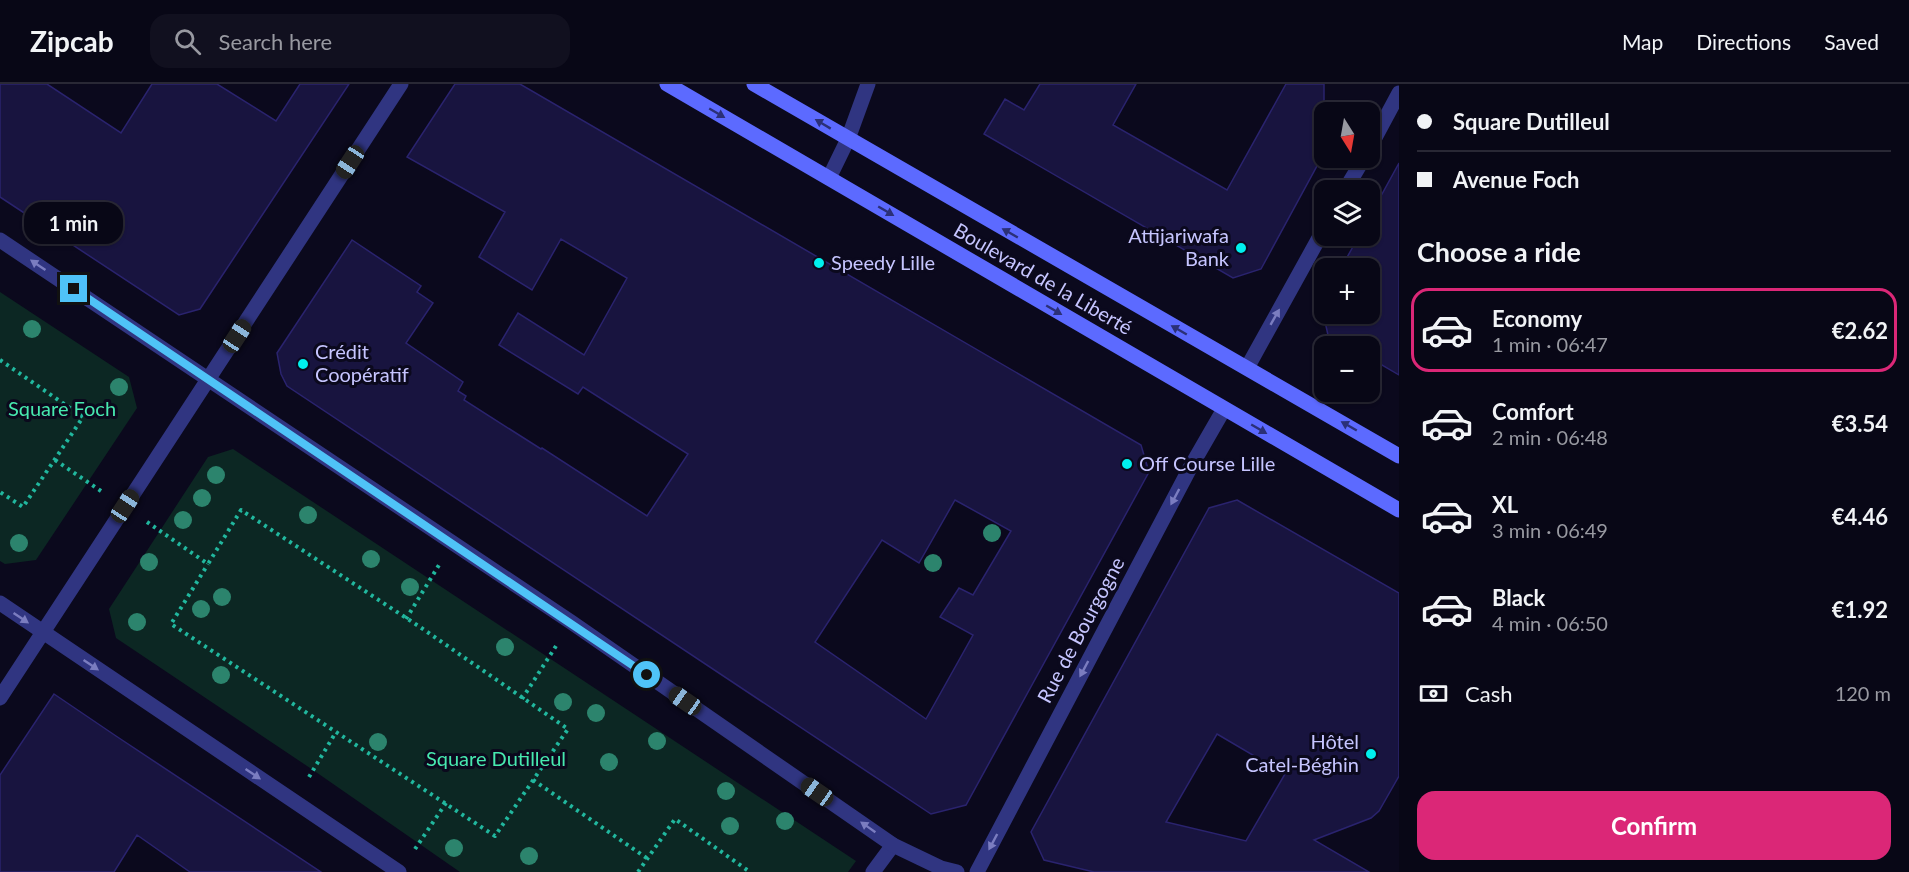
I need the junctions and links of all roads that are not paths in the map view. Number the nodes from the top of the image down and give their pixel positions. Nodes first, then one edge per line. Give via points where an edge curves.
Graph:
1 (401, 84) edge
2 (667, 84) edge
3 (754, 84) edge
4 (868, 84) edge
5 (1399, 93) edge
6 (1380, 128) edge
7 (848, 139) junction
8 (829, 178) junction
9 (0, 240) edge
10 (1314, 246) edge
11 (1246, 368) junction
12 (209, 379) junction
13 (1224, 409) junction
14 (1399, 456) edge
15 (1399, 510) edge
16 (0, 603) edge
17 (42, 633) junction
18 (0, 698) edge
19 (893, 845) junction
20 (399, 872) edge
21 (873, 872) edge
22 (957, 872) edge
23 (977, 872) edge

1 - 12 street
2 -> 8 main road, Boulevard de la Liberté
7 -> 3 main road, Boulevard de la Liberté
4 - 7 street
5 - 6 street
7 - 8 street
11 -> 7 main road, Boulevard de la Liberté
8 -> 13 main road, Boulevard de la Liberté
12 -> 9 street
11 -> 10 street
14 -> 11 main road, Boulevard de la Liberté
12 - 17 street
19 -> 12 street
13 -> 15 main road, Boulevard de la Liberté
13 -> 23 street, Rue de Bourgogne
16 -> 17 street
17 - 18 street
17 -> 20 street
19 - 21 street
19 - 22 street

